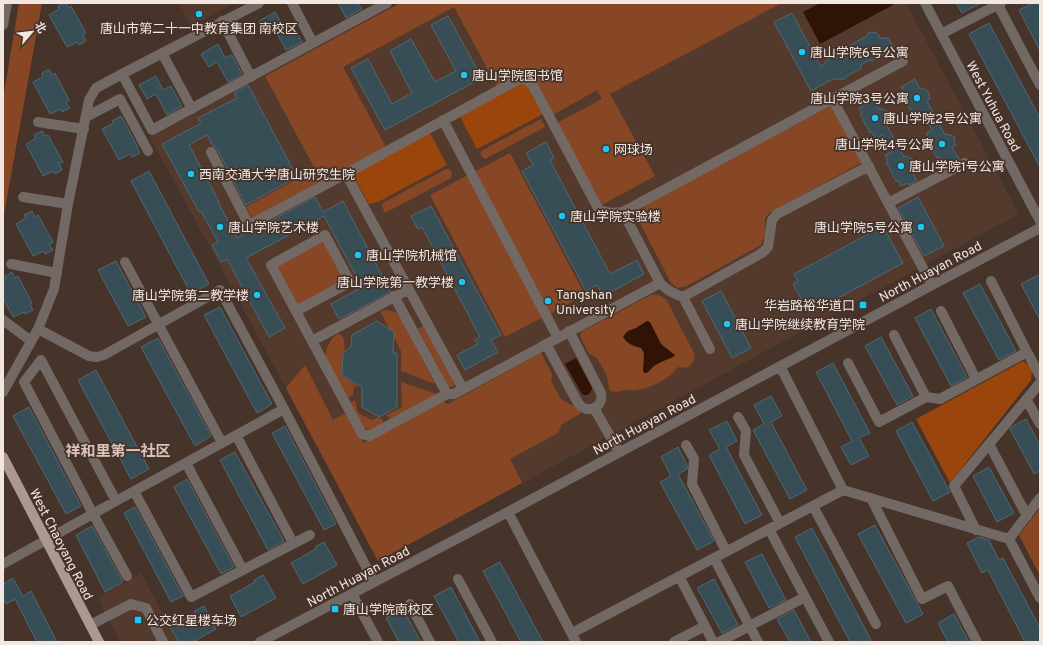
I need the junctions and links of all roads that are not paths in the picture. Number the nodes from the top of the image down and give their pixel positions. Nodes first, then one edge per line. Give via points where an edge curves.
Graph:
1 (7, 3) edge
2 (259, 3) edge
3 (292, 3) edge
4 (387, 3) edge
5 (925, 3) edge
6 (998, 4) edge
7 (370, 7) edge
8 (222, 21) junction
9 (3, 26) edge
10 (941, 34) junction
11 (313, 43) junction
12 (162, 52) junction
13 (902, 61) dead end
14 (122, 74) junction
15 (251, 76) junction
16 (1040, 85) edge
17 (832, 98) junction
18 (192, 108) junction
19 (86, 117) junction
20 (444, 120) junction
21 (38, 122) dead end
22 (84, 128) junction
23 (148, 151) dead end
24 (211, 152) dead end
25 (965, 163) dead end
26 (869, 166) junction
27 (346, 174) junction
28 (23, 197) dead end
29 (888, 203) junction
30 (68, 204) junction
31 (623, 212) junction
32 (1040, 221) edge
33 (1040, 228) edge
34 (125, 262) dead end
35 (11, 264) dead end
36 (57, 273) junction
37 (990, 281) dead end
38 (660, 283) junction
39 (932, 284) junction
40 (409, 288) junction
41 (394, 296) junction
42 (682, 297) junction
43 (296, 311) junction
44 (941, 311) dead end
45 (3, 320) edge
46 (159, 325) junction
47 (38, 329) junction
48 (569, 332) junction
49 (894, 335) dead end
50 (558, 338) junction
51 (312, 341) junction
52 (31, 342) junction
53 (546, 344) junction
54 (710, 349) dead end
55 (1027, 352) junction
56 (848, 363) dead end
57 (780, 366) junction
58 (1040, 376) edge
59 (976, 380) junction
60 (1040, 383) edge
61 (463, 388) junction
62 (3, 392) edge
63 (447, 394) junction
64 (926, 397) junction
65 (1026, 399) junction
66 (594, 408) junction
67 (284, 409) junction
68 (738, 417) dead end
69 (1040, 424) edge
70 (236, 435) junction
71 (222, 443) junction
72 (989, 444) junction
73 (686, 445) dead end
74 (618, 452) junction
75 (3, 457) edge
76 (186, 463) junction
77 (3, 470) edge
78 (843, 490) junction
79 (134, 491) junction
80 (871, 498) junction
81 (1040, 498) edge
82 (116, 501) junction
83 (813, 506) junction
84 (508, 512) junction
85 (93, 514) junction
86 (1027, 516) junction
87 (780, 523) junction
88 (769, 529) junction
89 (976, 530) junction
90 (310, 535) dead end
91 (1009, 539) junction
92 (43, 542) junction
93 (293, 543) junction
94 (726, 551) junction
95 (714, 558) junction
96 (3, 564) edge
97 (243, 570) junction
98 (127, 576) dead end
99 (679, 576) junction
100 (458, 579) dead end
101 (374, 582) junction
102 (352, 594) junction
103 (805, 597) junction
104 (1040, 598) edge
105 (410, 604) dead end
106 (876, 624) dead end
107 (87, 625) junction
108 (705, 626) junction
109 (750, 626) junction
110 (572, 633) junction
111 (92, 642) edge
112 (99, 642) edge
113 (163, 642) edge
114 (260, 642) edge
115 (378, 642) edge
116 (430, 642) edge
117 (492, 642) edge
118 (576, 642) edge
119 (674, 642) edge
120 (713, 642) edge
121 (719, 642) edge
122 (758, 642) edge
123 (829, 642) edge
124 (977, 642) edge

1 - 9 street
2 - 8 street
3 - 11 street
4 - 7 street
5 - 10 street, West Yuhua Road
6 - 10 street
6 - 16 street
7 - 11 street
8 - 12 street
8 - 15 street
10 - 32 street, West Yuhua Road
11 - 15 street
12 - 14 street
12 - 18 street
13 - 17 street
14 - 18 street via 152,130
14 - 19 street via 96,88 89,100
15 - 18 street
17 - 26 street
17 - 31 street
19 - 22 street
19 - 23 street via 120,98
20 - 27 street
20 - 31 street via 519,79 526,80 532,84 600,210
20 - 50 street
21 - 22 street
22 - 30 street
24 - 27 street via 249,225
25 - 29 street
26 - 29 street
26 - 42 street via 777,214 772,220 768,247 762,253
27 - 40 street
28 - 30 street
29 - 39 street
30 - 36 street
31 - 38 street
33 - 39 street, North Huayan Road
34 - 46 street
35 - 36 street
36 - 47 street via 54,289
37 - 55 street
38 - 42 street via 668,291
38 - 48 street
39 - 57 street, North Huayan Road
40 - 41 street
40 - 61 street
41 - 51 street
41 - 63 street
42 - 54 street
43 - 43 street via 350,282 325,235 271,265
43 - 51 street
44 - 59 street
45 - 52 street
46 - 47 street via 97,357 89,356
46 - 67 street via 220,290
46 - 71 street
47 - 52 street
48 - 50 street
48 - 66 street via 601,393 602,401
49 - 64 street
50 - 53 street
51 - 63 street via 362,434 368,436
52 - 62 street
53 - 61 street
53 - 66 street via 578,403 588,410
55 - 58 street
55 - 59 street
56 - 64 street via 879,422
57 - 74 street, North Huayan Road
57 - 78 street
59 - 64 street via 940,399
60 - 65 street
61 - 63 street via 454,394
65 - 69 street
65 - 72 street
66 - 74 street
67 - 70 street
67 - 101 street
68 - 87 street via 746,431 744,455
70 - 71 street
70 - 93 street
71 - 76 street
72 - 86 street
72 - 89 street via 954,486
73 - 94 street via 694,459 692,484
74 - 84 street, North Huayan Road
75 - 92 main road, West Chaoyang Road
76 - 79 street
76 - 97 street
77 - 92 main road, West Chaoyang Road
78 - 80 street
78 - 83 street
79 - 82 street
79 - 97 street via 191,597
80 - 89 street
80 - 124 street via 922,599 948,586
81 - 86 street
82 - 85 street
82 - 85 street via 41,360 24,382
83 - 87 street
83 - 106 street
84 - 101 street, North Huayan Road
84 - 110 street
85 - 92 street
85 - 98 street
86 - 91 street
87 - 88 street
88 - 94 street
88 - 103 street
89 - 91 street
90 - 93 street
91 - 104 street
92 - 96 street
92 - 107 main road, West Chaoyang Road
93 - 97 street
94 - 95 street
95 - 99 street
95 - 109 street
99 - 108 street
99 - 110 street
100 - 117 street
101 - 102 street, North Huayan Road
102 - 114 street, North Huayan Road
102 - 115 street
103 - 109 street
103 - 123 street
105 - 116 street
107 - 111 main road, West Chaoyang Road
107 - 112 main road, West Chaoyang Road
107 - 113 street via 131,604 146,608
108 - 119 street
108 - 120 street
109 - 121 street
109 - 122 street
110 - 118 street

